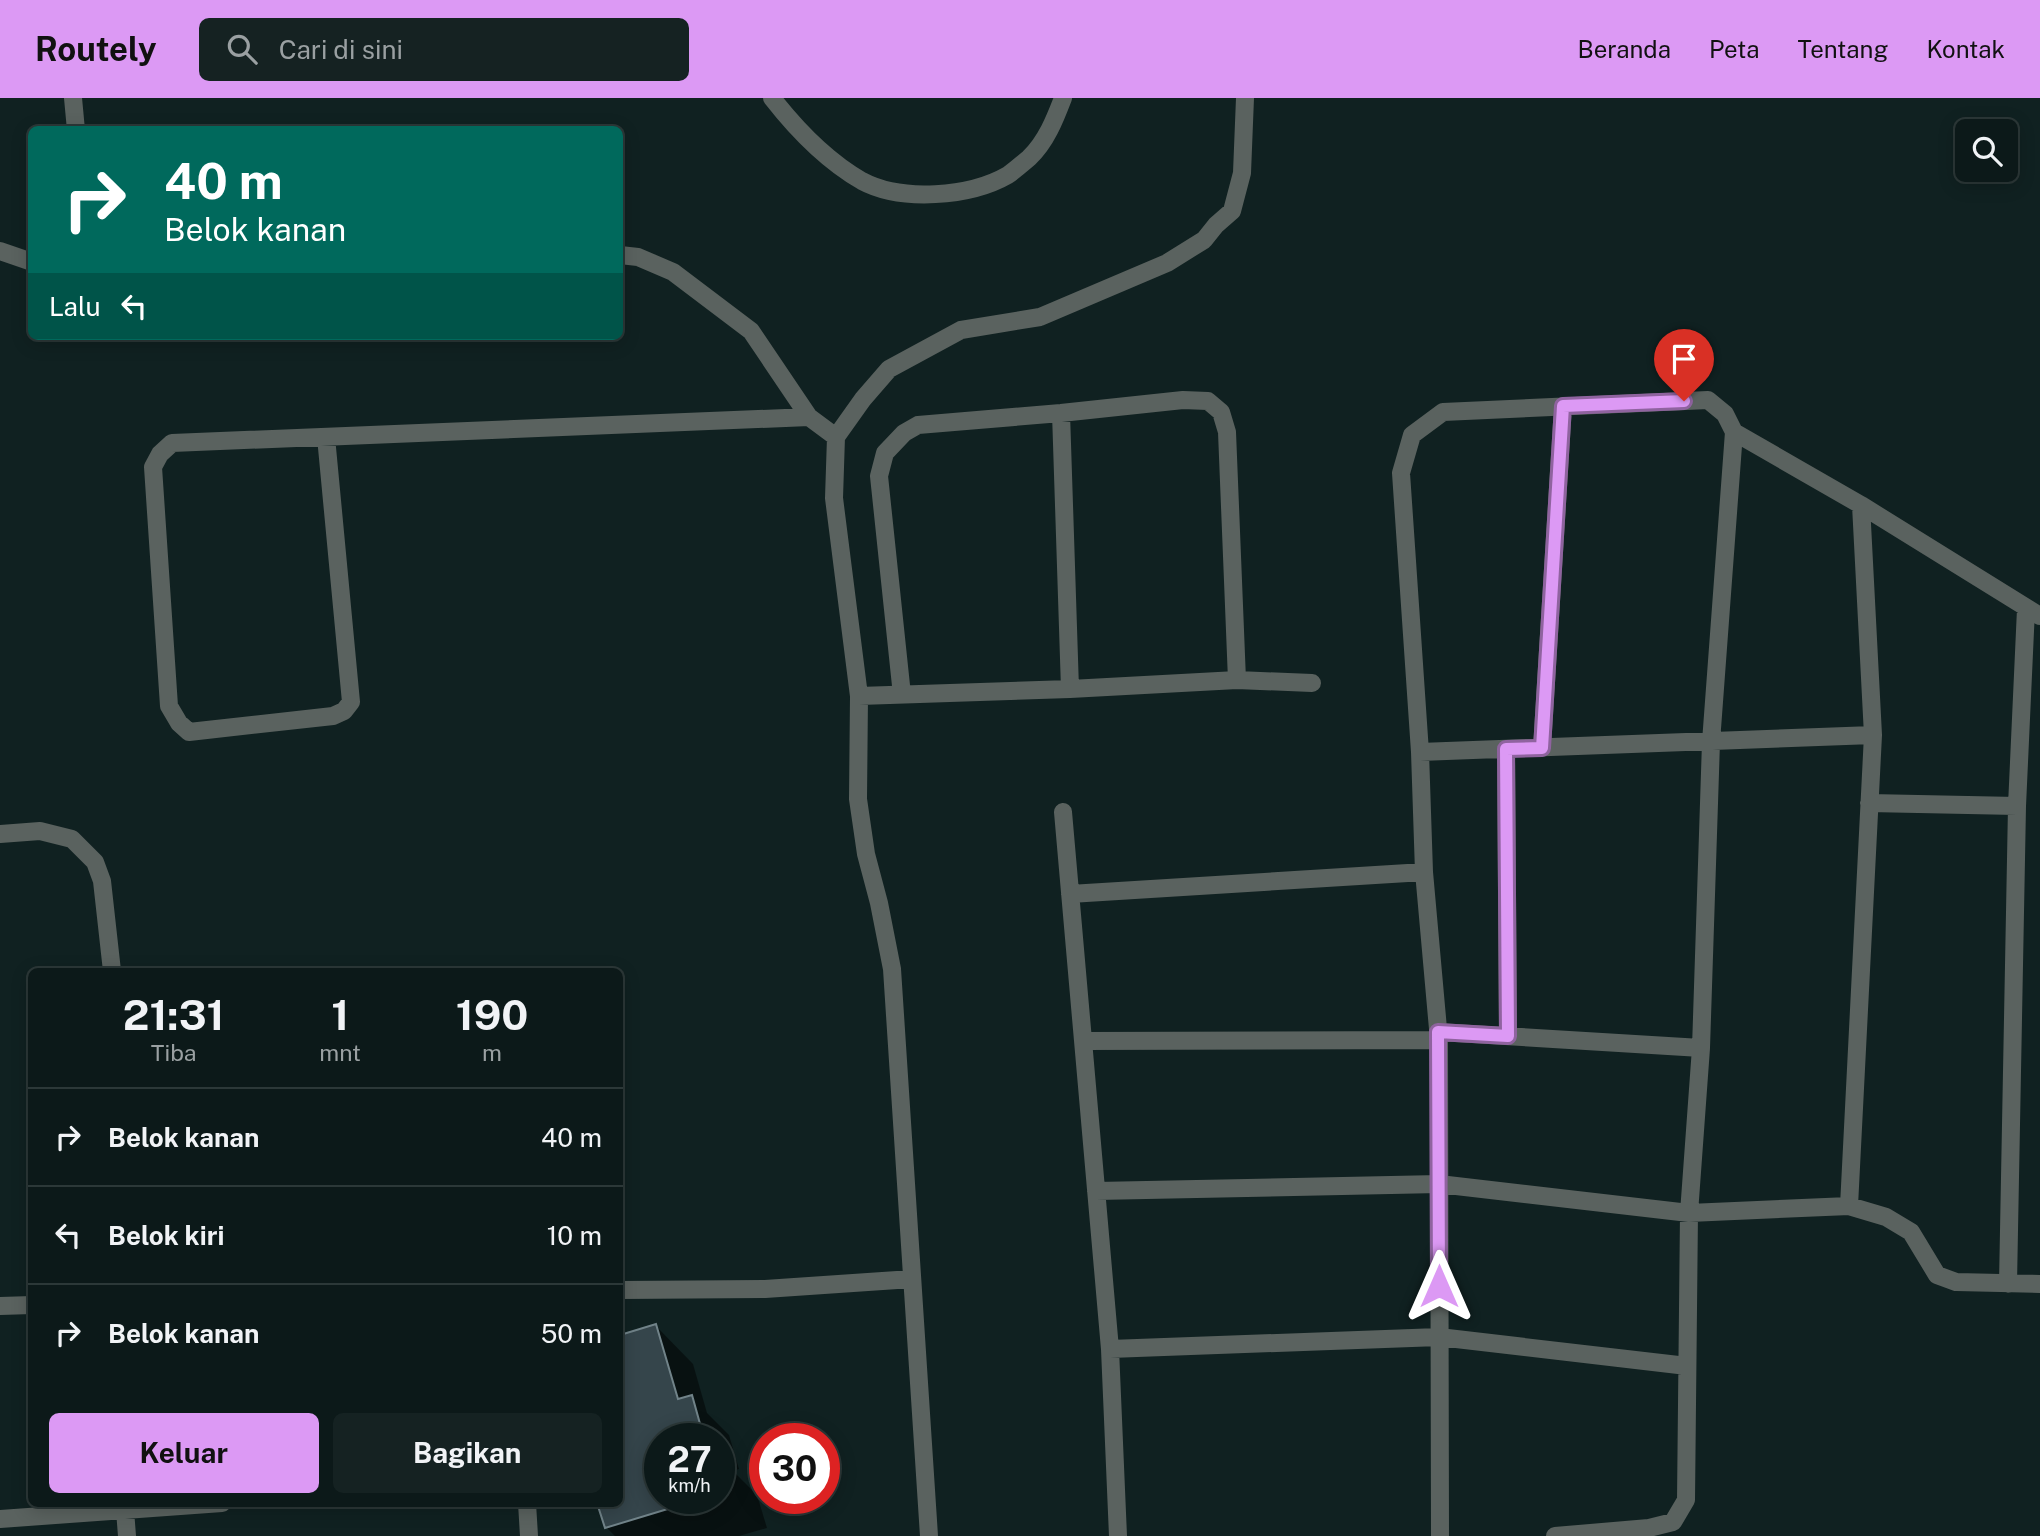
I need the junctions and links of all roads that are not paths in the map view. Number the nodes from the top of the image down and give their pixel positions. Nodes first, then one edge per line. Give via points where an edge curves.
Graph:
1 (73, 98) edge
2 (772, 98) edge
3 (1063, 98) edge
4 (1245, 98) edge
5 (76, 126) edge
6 (0, 251) edge
7 (623, 255) edge
8 (28, 261) edge
9 (1563, 406) junction
10 (1061, 413) junction
11 (809, 417) junction
12 (1734, 432) junction
13 (326, 437) junction
14 (836, 437) junction
15 (1861, 505) junction
16 (2033, 612) edge
17 (1237, 680) junction
18 (1312, 683) dead end
19 (1070, 688) junction
20 (902, 695) junction
21 (859, 696) junction
22 (1873, 735) junction
23 (1711, 742) junction
24 (1542, 748) junction
25 (1506, 749) junction
26 (1420, 752) junction
27 (1869, 803) junction
28 (2017, 806) junction
29 (1063, 813) dead end
30 (0, 834) edge
31 (1424, 872) junction
32 (1070, 894) junction
33 (112, 968) edge
34 (1438, 1036) junction
35 (1508, 1036) junction
36 (1083, 1041) junction
37 (1702, 1048) junction
38 (1439, 1184) junction
39 (1096, 1191) junction
40 (1849, 1206) junction
41 (1689, 1213) junction
42 (912, 1279) junction
43 (2008, 1284) junction
44 (2040, 1284) edge
45 (623, 1290) edge
46 (28, 1305) edge
47 (0, 1307) edge
48 (1439, 1337) junction
49 (1110, 1349) junction
50 (1687, 1366) junction
51 (167, 1507) edge
52 (527, 1507) edge
53 (125, 1510) junction
54 (0, 1519) edge
55 (127, 1536) edge
56 (528, 1536) edge
57 (929, 1536) edge
58 (1118, 1536) edge
59 (1440, 1536) edge
60 (1555, 1536) edge

1 - 5 street
2 - 3 street via 828,156 864,182 898,192 939,194 980,187 1008,175 1031,156 1051,127
4 - 14 street via 1242,173 1232,211 1204,240 1167,263 1040,317 961,330 889,369
6 - 8 street
7 - 11 street via 673,272 751,331
9 - 12 street via 1708,400 1725,414
9 - 24 street
9 - 26 street via 1443,412 1412,435 1401,473
10 - 17 street via 1184,400 1208,401 1221,412 1227,432
10 - 19 street
10 - 20 street via 918,425 885,453 879,475
11 - 13 street
11 - 14 street
12 - 15 street
12 - 23 street
13 - 13 street via 172,443 153,467 169,706 188,732 333,716 351,702
14 - 21 street via 834,498
15 - 16 street
15 - 22 street
16 - 28 street
17 - 18 street
17 - 19 street
19 - 20 street
20 - 21 street
21 - 42 street via 858,799 892,969
22 - 23 street
22 - 27 street
23 - 24 street
23 - 37 street
24 - 25 street
25 - 26 street
25 - 35 street
26 - 31 street
27 - 28 street
27 - 40 street
28 - 43 street
29 - 32 street
30 - 33 street via 40,831 72,839 95,862 102,881
31 - 32 street
31 - 34 street
32 - 36 street
34 - 35 street
34 - 36 street
34 - 38 street
35 - 37 street
36 - 39 street
37 - 41 street
38 - 39 street
38 - 41 street
38 - 48 street
39 - 49 street
40 - 41 street
40 - 43 street via 1886,1217 1911,1232 1937,1275 1956,1282
41 - 50 street
42 - 45 street via 765,1289
42 - 57 street
43 - 44 street
46 - 47 street
48 - 49 street
48 - 50 street
48 - 59 street
49 - 58 street
50 - 60 street via 1686,1500 1673,1522
51 - 53 street
52 - 56 street
53 - 54 street
53 - 55 street

